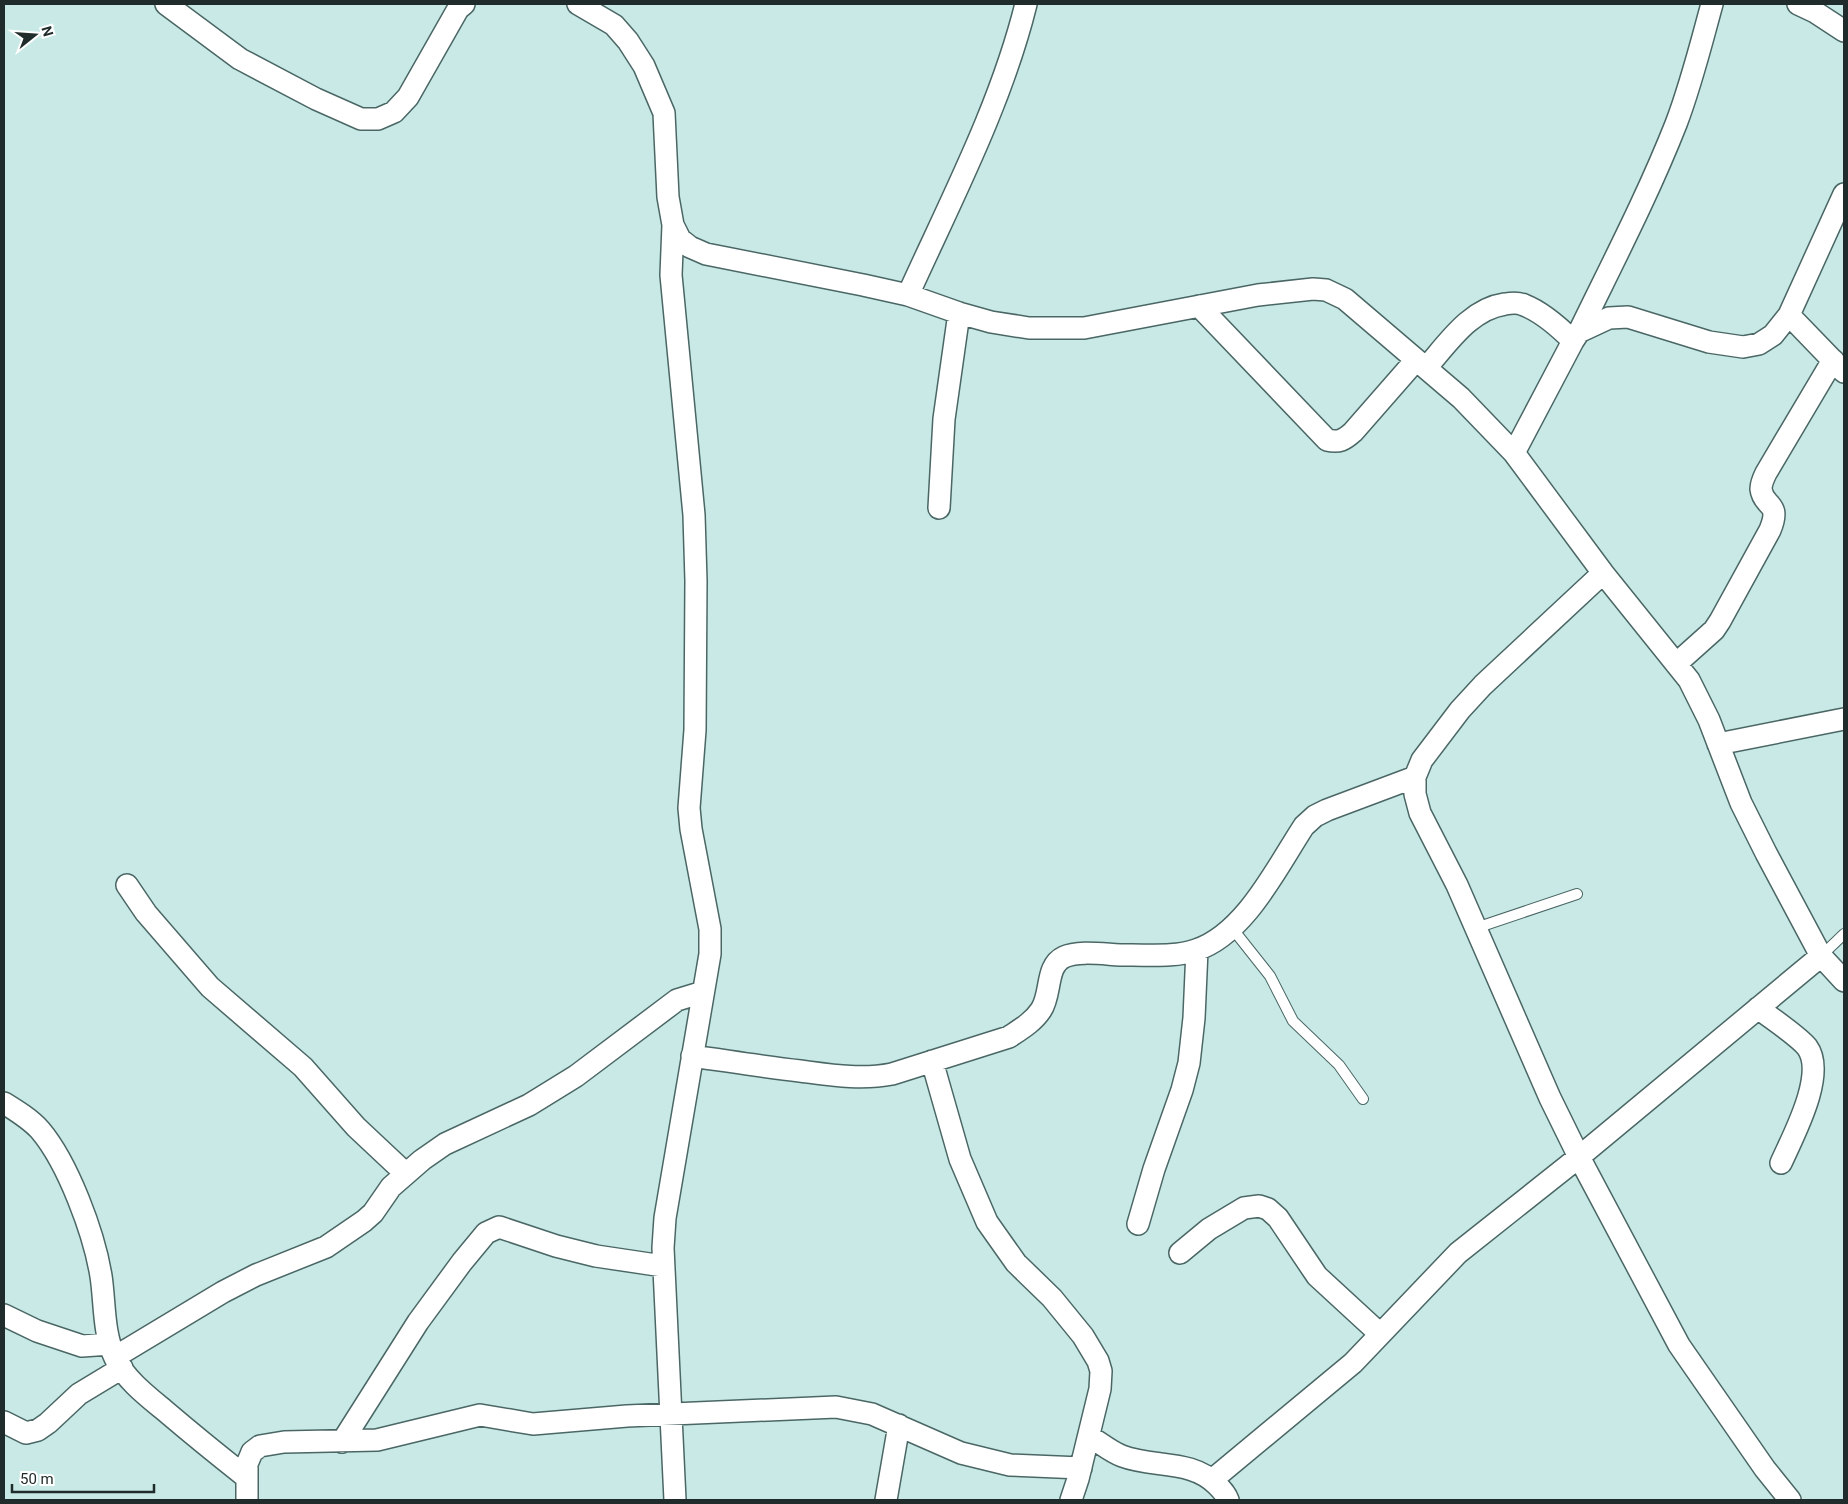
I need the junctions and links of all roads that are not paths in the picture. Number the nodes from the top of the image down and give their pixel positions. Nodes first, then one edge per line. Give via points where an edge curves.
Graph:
1 (166, 4) edge
2 (464, 4) edge
3 (578, 4) edge
4 (1026, 4) edge
5 (1712, 4) edge
6 (1798, 4) edge
7 (1844, 31) edge
8 (1844, 194) edge
9 (673, 225) junction
10 (908, 295) junction
11 (1199, 306) junction
12 (959, 313) junction
13 (1790, 315) junction
14 (1576, 336) junction
15 (1421, 364) junction
16 (1839, 366) edge
17 (1514, 453) junction
18 (939, 508) dead end
19 (1603, 572) junction
20 (1676, 664) junction
21 (1844, 719) edge
22 (1718, 744) junction
23 (1415, 777) junction
24 (127, 884) dead end
25 (1577, 894) dead end
26 (1232, 928) junction
27 (1476, 928) junction
28 (1844, 934) edge
29 (1197, 950) junction
30 (1822, 956) junction
31 (1844, 981) edge
32 (703, 992) junction
33 (1758, 1008) junction
34 (692, 1056) junction
35 (932, 1062) junction
36 (1363, 1099) dead end
37 (4, 1103) edge
38 (1579, 1157) junction
39 (1781, 1163) dead end
40 (404, 1173) junction
41 (1138, 1224) dead end
42 (1180, 1253) dead end
43 (663, 1266) junction
44 (4, 1315) edge
45 (1380, 1334) junction
46 (116, 1356) junction
47 (670, 1415) junction
48 (4, 1422) edge
49 (899, 1425) junction
50 (1089, 1436) junction
51 (342, 1442) junction
52 (1081, 1468) junction
53 (246, 1478) junction
54 (1212, 1480) junction
55 (247, 1500) edge
56 (675, 1500) edge
57 (886, 1500) edge
58 (1071, 1500) edge
59 (1228, 1500) edge
60 (1790, 1500) edge

1 - 2 street via 240,59 361,119 378,119 394,112 408,97 458,8
3 - 9 street via 614,25 644,66 664,113 668,197
4 - 10 street via 1017,40 994,103
5 - 14 street via 1676,125
6 - 7 street
8 - 13 street
9 - 10 street via 680,240 706,254
9 - 32 street via 671,276 694,515 696,692 688,808 710,929 710,954
10 - 12 street
11 - 12 street via 1064,329 1030,328
11 - 15 street via 1258,295 1326,290 1345,299
11 - 15 street via 1327,440 1337,442 1354,432
12 - 18 street via 944,419
13 - 14 street via 1773,335 1759,344 1743,347 1709,342 1628,317 1609,318
13 - 16 street
14 - 15 street via 1523,304 1490,306
14 - 17 street
15 - 17 street via 1461,398
16 - 20 street via 1766,473 1761,488 1775,518 1770,530 1714,630
17 - 19 street
19 - 20 street
19 - 23 street via 1460,710 1422,760
20 - 22 street via 1699,696
21 - 22 street
22 - 30 street via 1741,803
23 - 26 street via 1315,816 1304,826 1250,908
23 - 27 street via 1420,813
24 - 40 street via 146,913 210,987 303,1067 356,1127
25 - 27 lane
26 - 29 street
26 - 36 lane via 1270,976 1293,1021 1338,1066
27 - 38 street
28 - 30 lane
29 - 35 street via 1177,954 1117,956 1083,953 1066,956 1057,961 1041,1011 1026,1026 1009,1036
29 - 41 street via 1189,1063
30 - 31 street
30 - 33 street
32 - 34 street
32 - 40 street via 677,1000 576,1076 529,1105 446,1144
33 - 38 street
33 - 39 street via 1806,1047 1814,1067 1800,1120
34 - 35 street via 843,1076 885,1075
34 - 43 street via 665,1218
35 - 50 street via 960,1159 987,1222 1016,1263 1052,1298 1083,1336 1098,1361 1102,1379
37 - 46 street via 40,1129 55,1151 86,1219
38 - 45 street via 1458,1253
38 - 60 street via 1679,1345 1765,1470
40 - 46 street via 373,1213 326,1247 223,1292
42 - 45 street via 1209,1229 1244,1208 1260,1206 1268,1209 1278,1218 1318,1276
43 - 47 street
43 - 51 street via 596,1256 499,1227 486,1233 418,1322
44 - 46 street via 38,1331
45 - 54 street via 1353,1363
46 - 48 street via 38,1430 26,1433
46 - 53 street via 150,1399
47 - 49 street via 836,1407 872,1414
47 - 51 street via 533,1424 480,1415 378,1440
47 - 56 street
49 - 52 street via 960,1453 1010,1464
49 - 57 street
50 - 52 street
50 - 54 street via 1120,1455 1194,1470
51 - 53 street via 284,1442 260,1446 252,1452
52 - 58 street
53 - 55 street
54 - 59 street

